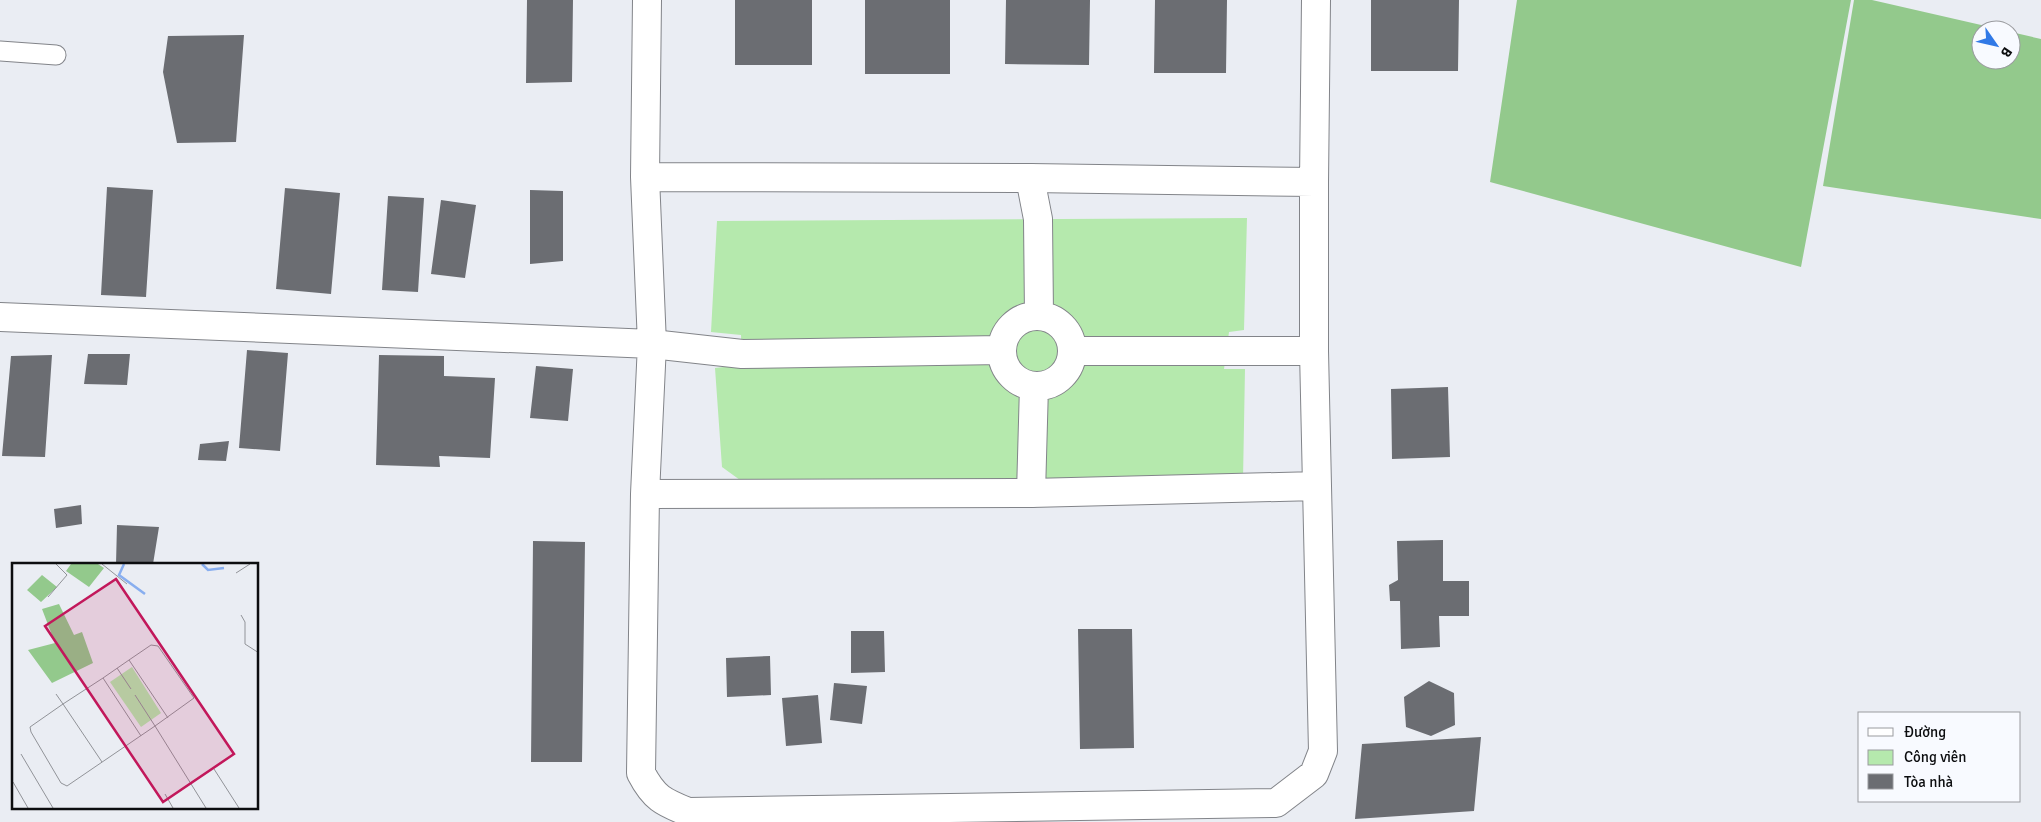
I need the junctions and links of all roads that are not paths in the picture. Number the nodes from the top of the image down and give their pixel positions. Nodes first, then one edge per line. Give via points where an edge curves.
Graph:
1 (647, 0) edge
2 (1316, 0) edge
3 (0, 51) edge
4 (56, 55) dead end
5 (646, 177) junction
6 (1030, 178) junction
7 (1314, 182) junction
8 (1039, 315) junction
9 (0, 316) edge
10 (652, 344) junction
11 (1001, 350) junction
12 (1073, 351) junction
13 (1314, 351) junction
14 (1034, 386) junction
15 (1317, 486) junction
16 (645, 494) junction
17 (1031, 494) junction

1 - 5 street
2 - 7 street
3 - 4 lane
5 - 6 street
5 - 10 street
6 - 7 street
6 - 8 street via 1038,219
7 - 13 street
8 - 11 street via 1028,316 1013,325 1003,339
8 - 12 street via 1059,322 1071,340
9 - 10 street
10 - 11 street via 742,354
10 - 16 street
11 - 14 street via 1007,370 1015,378
12 - 13 street
12 - 14 street via 1071,362 1061,376 1046,385
13 - 15 street
14 - 17 street
15 - 16 street via 1323,751 1314,774 1276,803 688,812 665,802 650,790 641,773
15 - 17 street
16 - 17 street

